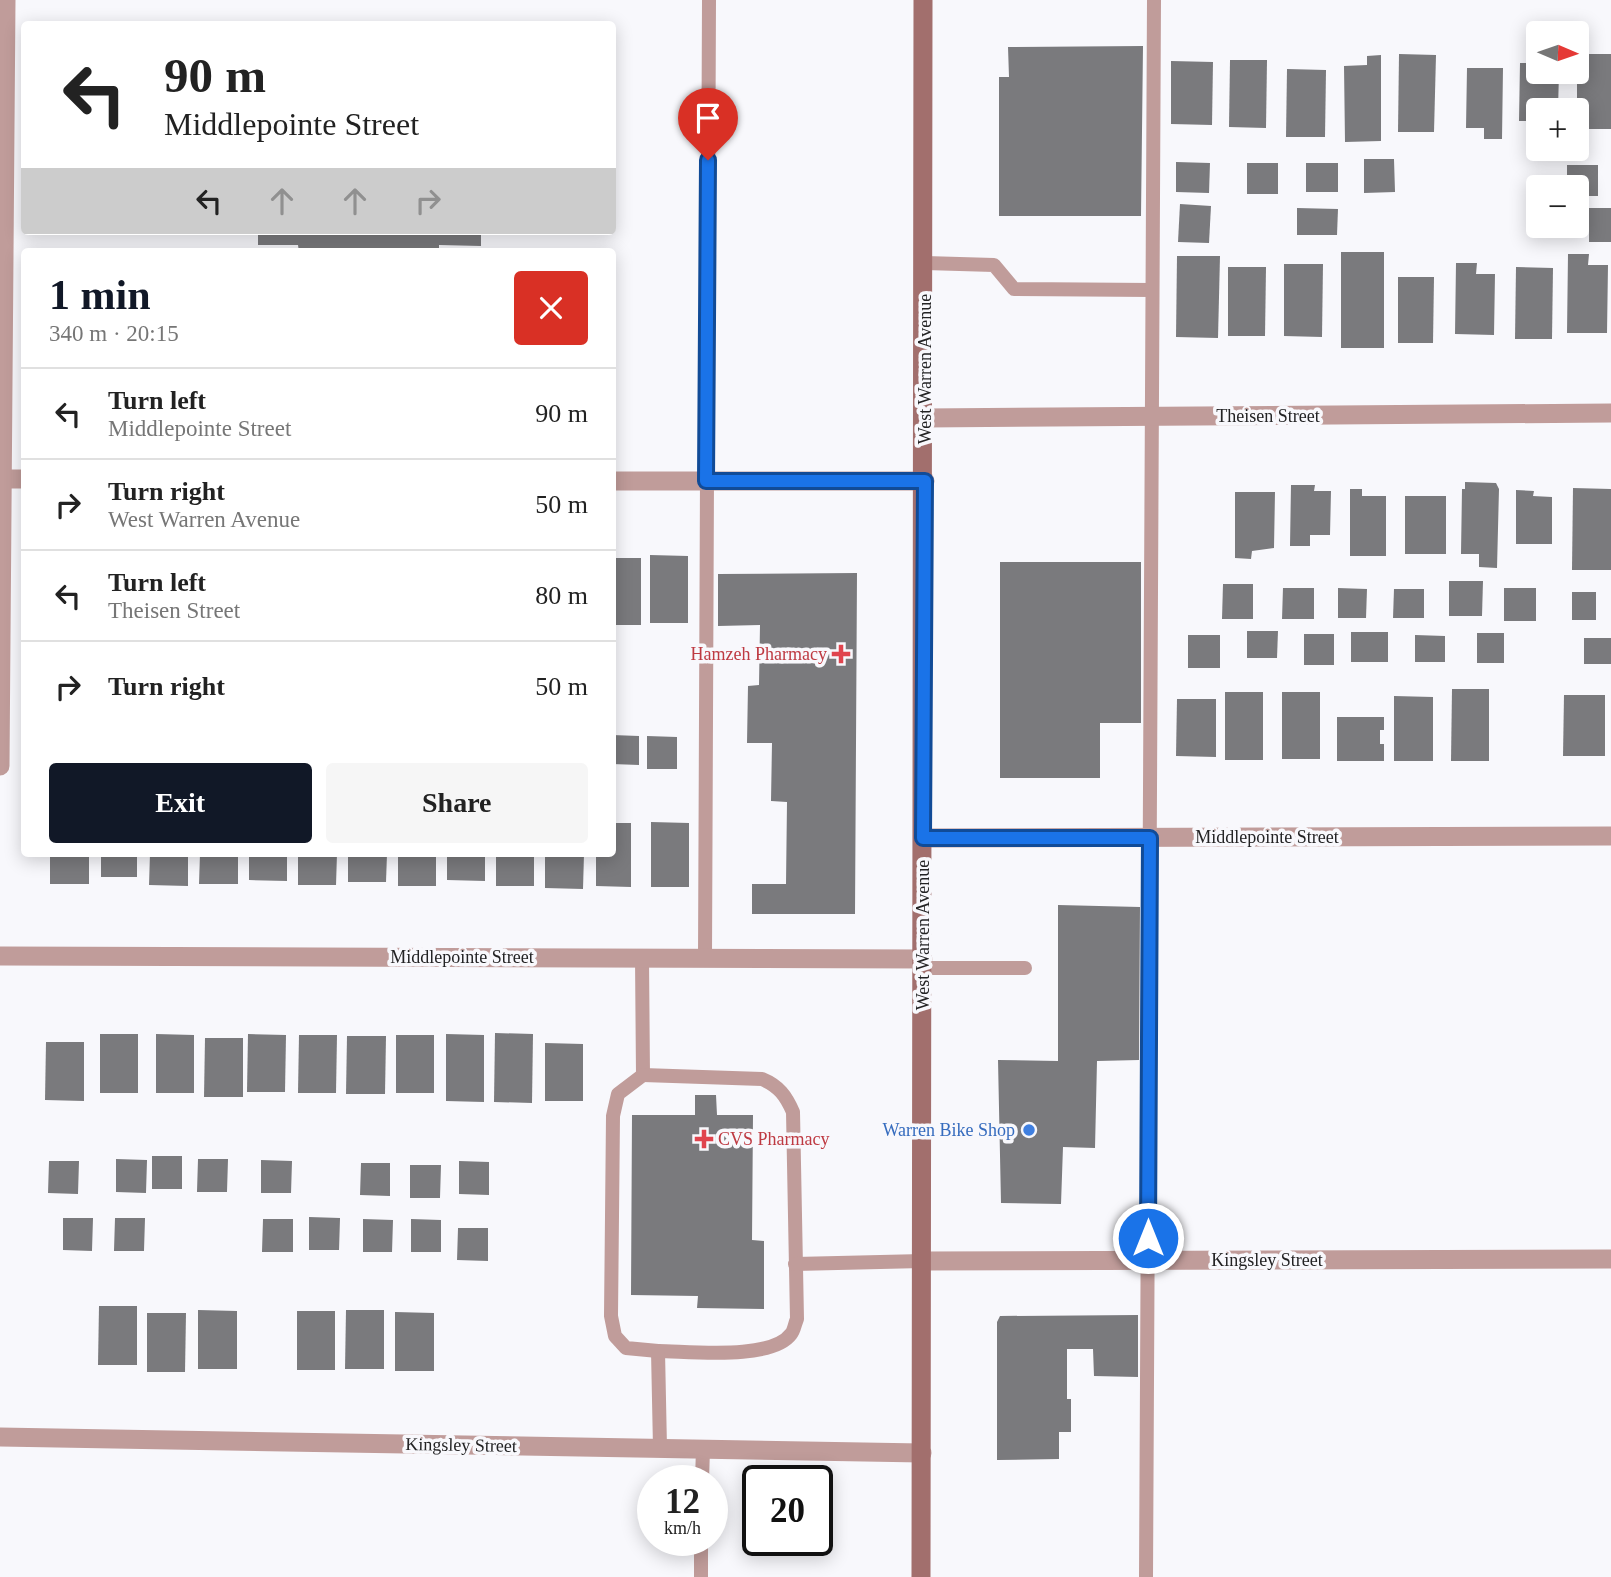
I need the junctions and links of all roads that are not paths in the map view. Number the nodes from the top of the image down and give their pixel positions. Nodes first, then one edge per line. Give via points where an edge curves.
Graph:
1 (6, 0) edge
2 (709, 0) edge
3 (923, 0) edge
4 (1154, 0) edge
5 (925, 263) junction
6 (1152, 290) junction
7 (1611, 414) edge
8 (1152, 416) junction
9 (925, 418) junction
10 (1, 479) edge
11 (21, 479) edge
12 (616, 481) edge
13 (706, 481) junction
14 (925, 481) junction
15 (0, 766) edge
16 (1611, 836) edge
17 (923, 838) junction
18 (1150, 838) junction
19 (0, 956) edge
20 (642, 958) junction
21 (705, 958) junction
22 (924, 963) junction
23 (1025, 968) dead end
24 (642, 1075) junction
25 (1611, 1259) edge
26 (1147, 1260) junction
27 (923, 1261) junction
28 (795, 1264) junction
29 (658, 1351) junction
30 (0, 1437) edge
31 (660, 1448) junction
32 (703, 1449) junction
33 (922, 1452) junction
34 (702, 1465) edge
35 (701, 1556) edge
36 (701, 1577) edge
37 (921, 1577) edge
38 (1146, 1577) edge

1 - 10 street
2 - 13 lane
3 - 5 main road, West Warren Avenue
4 - 6 lane
5 - 6 lane via 994,265 1014,289
5 - 9 main road, West Warren Avenue
6 - 8 lane
7 - 8 street, Theisen Street
8 - 9 street, Theisen Street
8 - 18 lane
9 - 14 main road, West Warren Avenue
10 - 11 street
10 - 15 street
12 - 13 street
13 - 14 street
13 - 21 lane
14 - 17 main road, West Warren Avenue
16 - 18 street, Middlepointe Street
17 - 18 street, Middlepointe Street
17 - 22 main road, West Warren Avenue
18 - 26 lane
19 - 20 street, Middlepointe Street
20 - 21 street, Middlepointe Street
20 - 24 lane
21 - 22 street, Middlepointe Street
22 - 23 lane
22 - 27 main road, West Warren Avenue
24 - 28 lane via 762,1079 775,1084 787,1097 793,1112
24 - 29 lane via 618,1094 613,1116 611,1316 615,1336 626,1348
25 - 26 street, Kingsley Street
26 - 27 street, Kingsley Street
26 - 38 lane
27 - 28 lane
27 - 33 main road, West Warren Avenue
28 - 29 lane via 797,1319 791,1335 753,1351
29 - 31 lane
30 - 31 street, Kingsley Street
31 - 32 street, Kingsley Street
32 - 33 street, Kingsley Street
32 - 34 lane
33 - 37 main road, West Warren Avenue
35 - 36 lane

